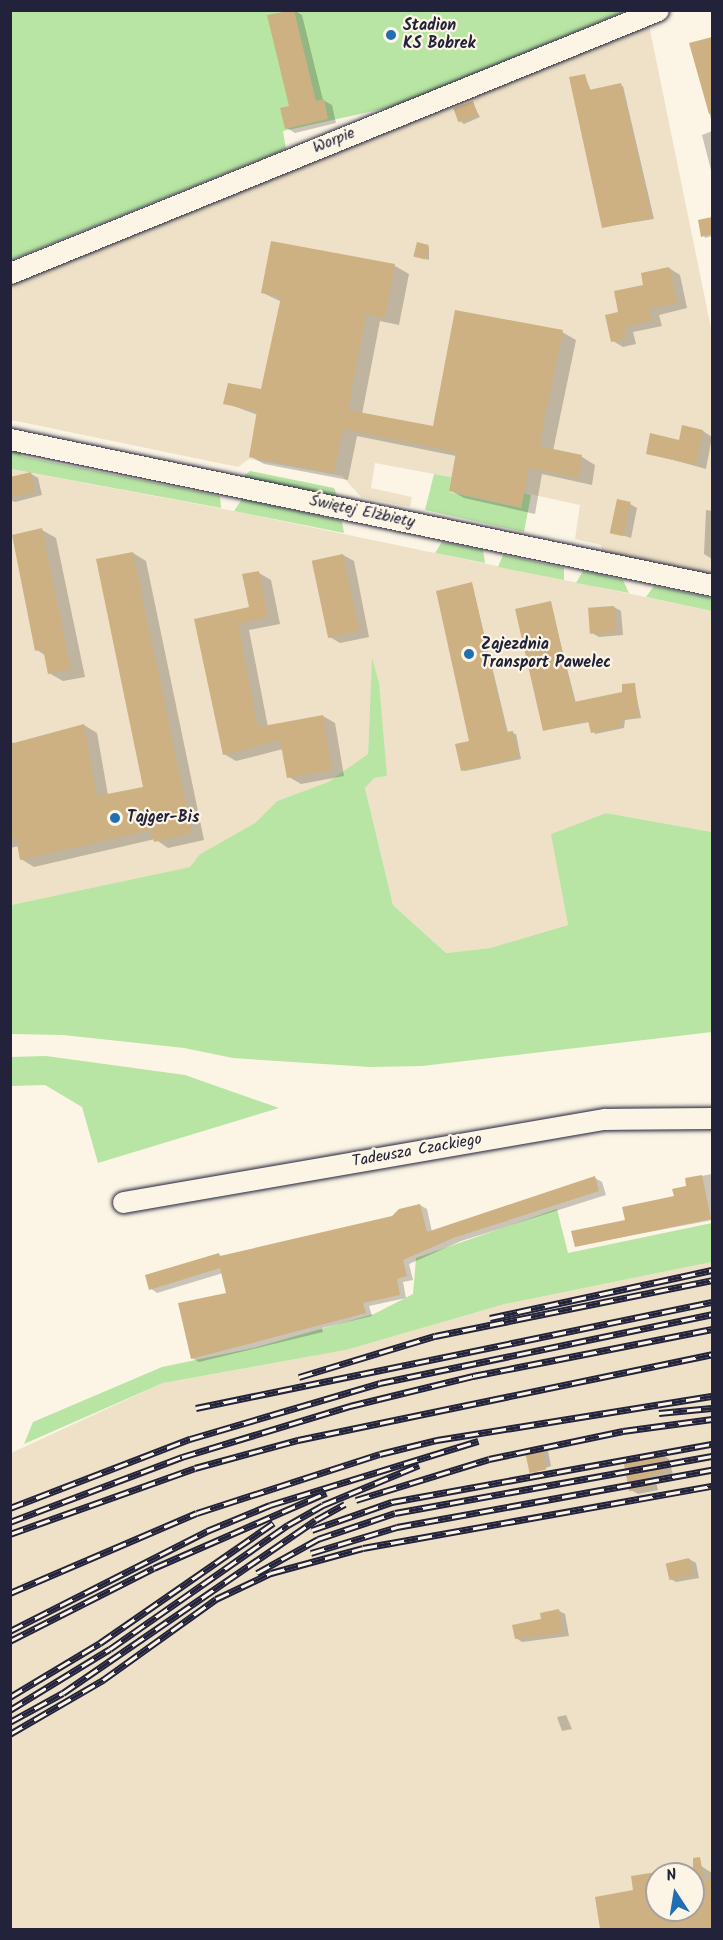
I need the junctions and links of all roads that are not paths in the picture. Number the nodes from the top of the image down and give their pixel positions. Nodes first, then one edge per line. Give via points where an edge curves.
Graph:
1 (658, 10) edge
2 (10, 273) edge
3 (10, 439) edge
4 (712, 585) edge
5 (712, 1118) edge
6 (123, 1202) dead end

1 - 2 street, Worpie
3 - 4 street, Świętej Elżbiety
5 - 6 street, Tadeusza Czackiego via 605,1119

